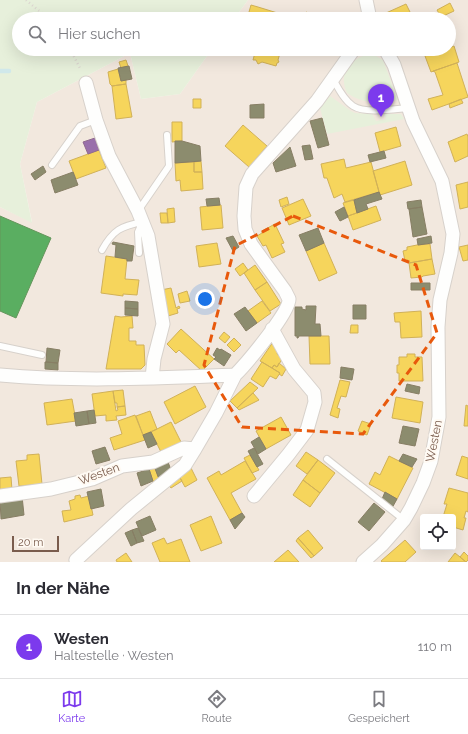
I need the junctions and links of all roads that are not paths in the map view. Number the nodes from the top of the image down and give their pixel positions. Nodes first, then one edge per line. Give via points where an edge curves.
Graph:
1 (366, 0) edge
2 (369, 12) edge
3 (349, 56) edge
4 (389, 56) edge
5 (332, 79) junction
6 (86, 83) road end
7 (409, 108) junction
8 (96, 120) junction
9 (167, 135) dead end
10 (52, 165) dead end
11 (141, 216) junction
12 (102, 250) dead end
13 (139, 253) dead end
14 (272, 329) junction
15 (0, 346) edge
16 (42, 355) dead end
17 (0, 375) edge
18 (235, 375) junction
19 (152, 378) junction
20 (195, 448) junction
21 (327, 460) dead end
22 (0, 496) edge
23 (254, 496) dead end
24 (404, 520) junction
25 (77, 562) edge
26 (363, 562) edge

1 - 2 street
3 - 5 street
4 - 7 street, Westen
5 - 7 lane via 354,107 365,110
5 - 14 street via 317,101 252,174 246,187 245,229 251,244 289,299 287,307
6 - 8 street
7 - 24 street, Westen via 442,181 453,234 440,300 439,417 431,461
8 - 10 lane via 80,126
8 - 11 street via 109,156
9 - 11 lane via 169,166
11 - 12 lane via 109,237
11 - 13 lane via 138,232
11 - 19 street via 148,236 163,324
14 - 18 street
14 - 23 street via 294,369 314,393 315,402 307,430
15 - 16 lane
17 - 19 street via 81,379
18 - 19 street
18 - 20 street
20 - 22 street, Westen via 184,448 153,462 122,466 92,479
20 - 25 street via 185,465 130,509 76,560
21 - 24 lane
24 - 26 street, Westen

